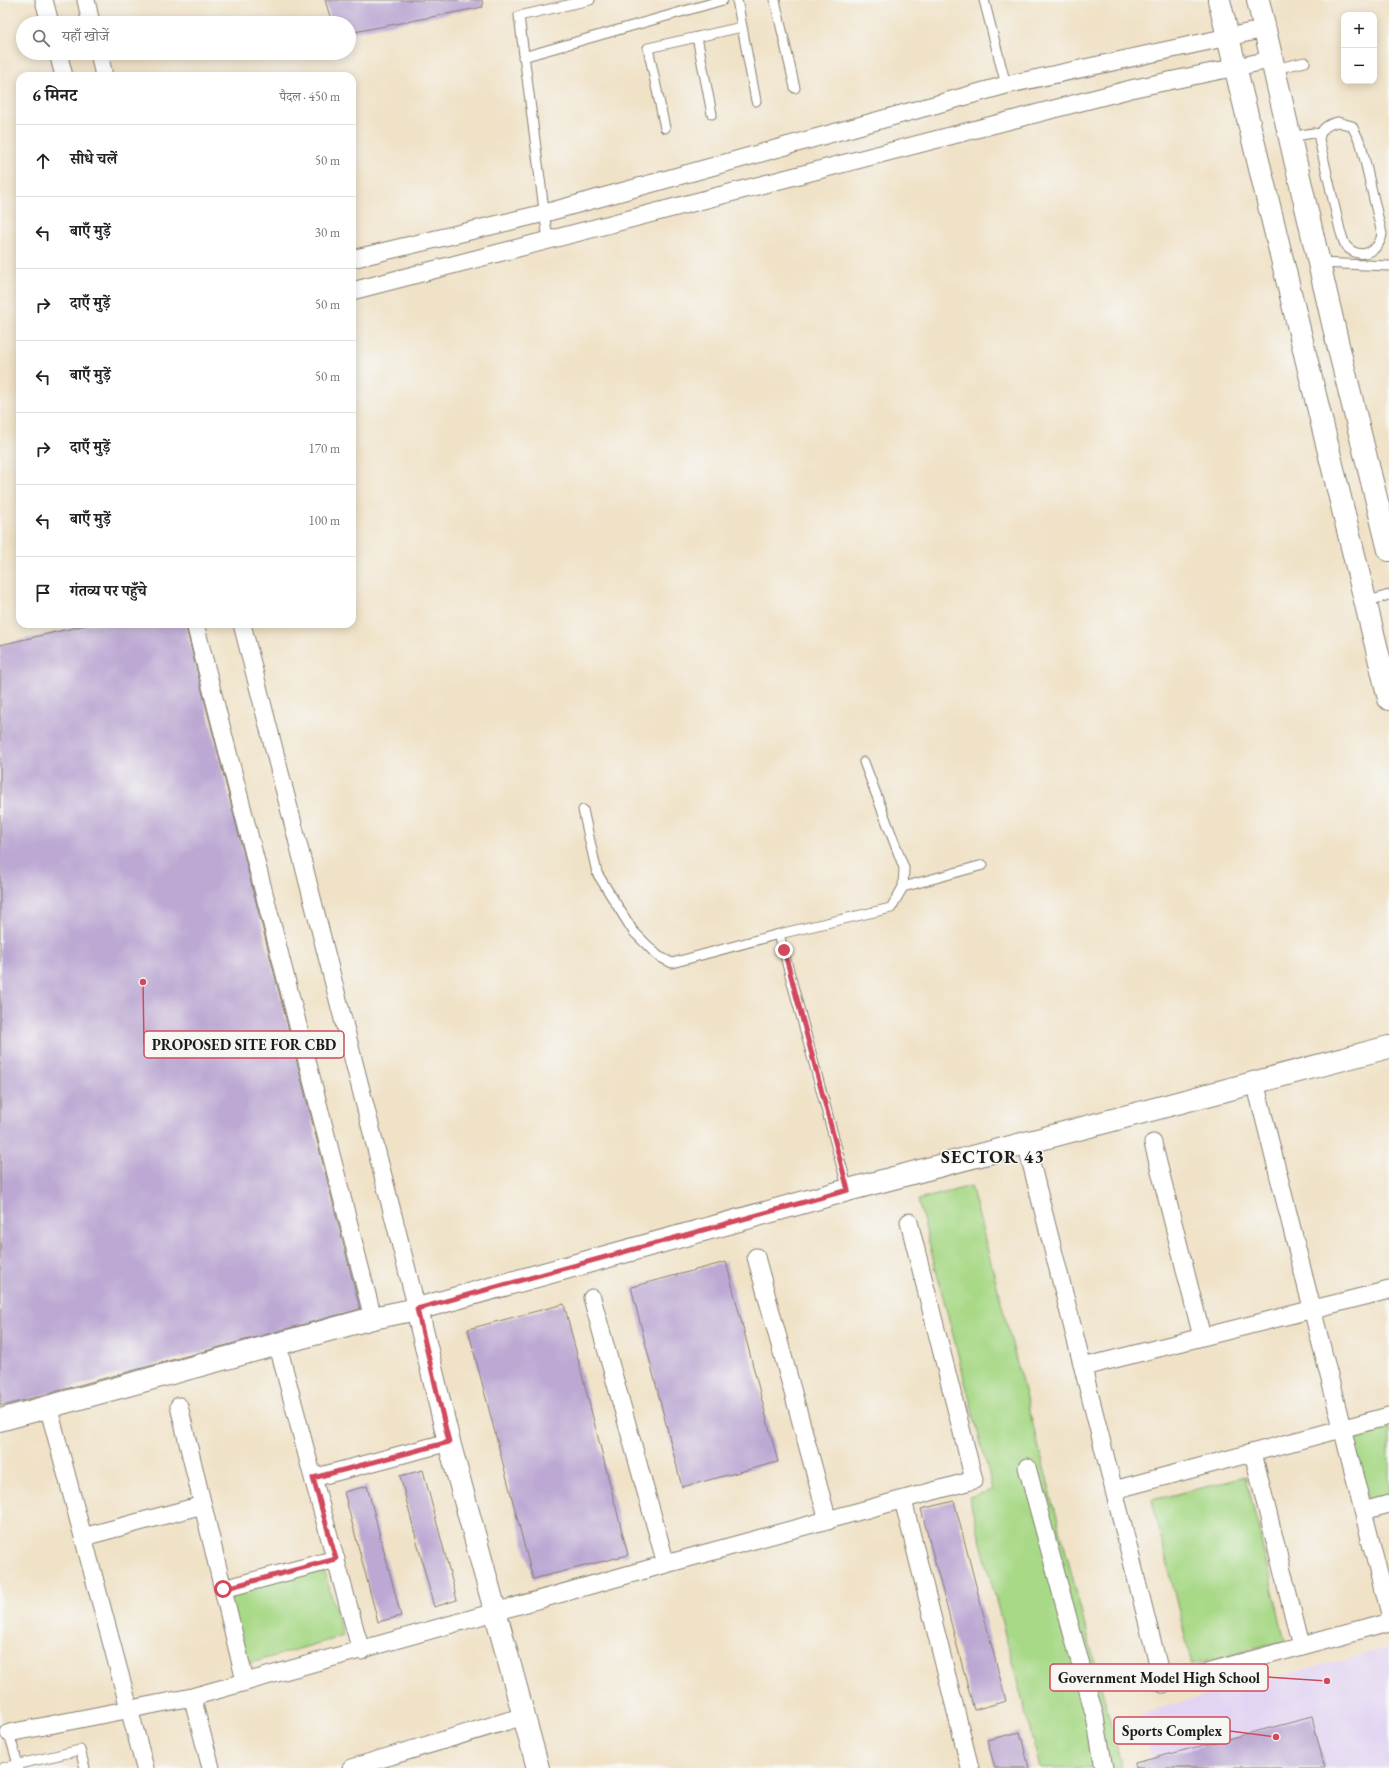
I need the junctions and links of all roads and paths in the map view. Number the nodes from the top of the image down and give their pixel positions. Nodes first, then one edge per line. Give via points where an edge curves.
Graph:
1 (44, 0) edge
2 (86, 0) edge
3 (590, 0) edge
4 (723, 0) edge
5 (737, 0) edge
6 (775, 0) edge
7 (984, 0) edge
8 (1219, 0) edge
9 (1258, 0) edge
10 (48, 16) edge
11 (89, 16) edge
12 (742, 27) junction
13 (1264, 29) junction
14 (697, 37) junction
15 (1228, 38) junction
16 (524, 57) junction
17 (60, 60) edge
18 (101, 60) edge
19 (1305, 62) dead end
20 (1271, 65) junction
21 (1235, 67) junction
22 (63, 72) edge
23 (103, 72) edge
24 (1006, 85) junction
25 (795, 88) dead end
26 (756, 102) dead end
27 (712, 114) dead end
28 (665, 128) dead end
29 (1320, 134) junction
30 (1288, 138) junction
31 (544, 213) junction
32 (548, 240) junction
33 (356, 258) edge
34 (1318, 262) junction
35 (1389, 266) edge
36 (356, 290) edge
37 (1389, 550) edge
38 (1389, 595) edge
39 (1365, 602) junction
40 (196, 628) edge
41 (243, 628) edge
42 (1389, 699) edge
43 (864, 762) dead end
44 (583, 810) dead end
45 (983, 865) dead end
46 (903, 887) junction
47 (779, 934) junction
48 (1389, 1047) edge
49 (1255, 1082) junction
50 (1026, 1143) junction
51 (1154, 1143) dead end
52 (848, 1190) junction
53 (909, 1222) dead end
54 (756, 1257) dead end
55 (1389, 1290) edge
56 (592, 1298) dead end
57 (417, 1309) junction
58 (1312, 1309) junction
59 (373, 1318) junction
60 (1202, 1337) junction
61 (278, 1346) junction
62 (1082, 1367) junction
63 (0, 1405) edge
64 (48, 1406) junction
65 (179, 1406) dead end
66 (1389, 1416) edge
67 (0, 1420) edge
68 (1343, 1429) junction
69 (449, 1442) junction
70 (1254, 1453) junction
71 (1027, 1467) dead end
72 (313, 1478) junction
73 (1114, 1490) junction
74 (903, 1500) junction
75 (1389, 1504) edge
76 (203, 1505) junction
77 (1363, 1511) junction
78 (828, 1521) junction
79 (83, 1536) junction
80 (336, 1559) junction
81 (666, 1564) junction
82 (223, 1589) junction
83 (496, 1613) junction
84 (1389, 1614) edge
85 (1389, 1622) edge
86 (1301, 1646) junction
87 (362, 1651) junction
88 (245, 1682) junction
89 (192, 1697) junction
90 (130, 1710) junction
91 (524, 1716) junction
92 (9, 1733) joint
93 (404, 1761) edge
94 (18, 1766) edge
95 (2, 1768) edge
96 (84, 1768) edge
97 (145, 1768) edge
98 (211, 1768) edge
99 (351, 1768) edge
100 (538, 1768) edge
101 (970, 1768) edge
102 (1104, 1768) edge

1 - 10 street
2 - 11 street
3 - 16 lane via 519,16
4 - 16 lane
5 - 12 lane
6 - 25 lane
7 - 24 lane
8 - 15 street
9 - 13 street
12 - 14 lane
12 - 26 lane
13 - 15 street
13 - 20 street
14 - 27 lane
14 - 28 lane via 648,48
15 - 21 street
15 - 24 street
16 - 31 lane
17 - 22 street
18 - 23 street
19 - 20 lane
20 - 21 street
20 - 30 street
21 - 32 street via 1135,88
21 - 39 street
24 - 31 street
29 - 29 lane via 1325,126 1338,122 1352,126 1355,131 1361,144 1382,234 1375,250 1358,253 1345,245 1319,139
29 - 30 lane
30 - 34 street
31 - 32 lane
31 - 33 street
32 - 36 street
34 - 35 lane
34 - 37 street
38 - 39 lane
39 - 42 street
40 - 59 street
41 - 57 street
43 - 46 lane via 904,868
44 - 47 lane via 596,873 633,931 658,956 672,963
45 - 46 lane
46 - 47 lane via 891,908
47 - 52 lane
48 - 49 street
49 - 50 street
49 - 58 street
50 - 52 street
50 - 62 street
51 - 60 street
52 - 57 street
53 - 74 street via 974,1480
54 - 78 street
55 - 58 street
56 - 81 street
57 - 59 street
57 - 69 street
58 - 60 street
58 - 68 street
59 - 61 street
60 - 62 street
61 - 64 street
61 - 72 street
62 - 73 street
63 - 64 street
64 - 67 street
64 - 79 street
65 - 76 street
66 - 68 street
68 - 70 street
68 - 77 street
69 - 72 street
69 - 83 street
70 - 73 street
70 - 86 street
71 - 102 street via 1095,1717
72 - 80 street
73 - 86 street via 1163,1684
74 - 78 street
74 - 101 street
75 - 77 street
76 - 79 street
76 - 82 street
77 - 84 street
78 - 81 street
79 - 90 street
80 - 82 street
80 - 87 street
81 - 83 street
82 - 88 street
83 - 87 street
83 - 91 street
85 - 86 street
87 - 88 street
88 - 89 street
89 - 90 street
89 - 98 street
90 - 92 street
90 - 97 street
91 - 93 street
91 - 100 street
92 - 94 lane
93 - 99 street
94 - 95 lane
94 - 96 lane via 80,1750

